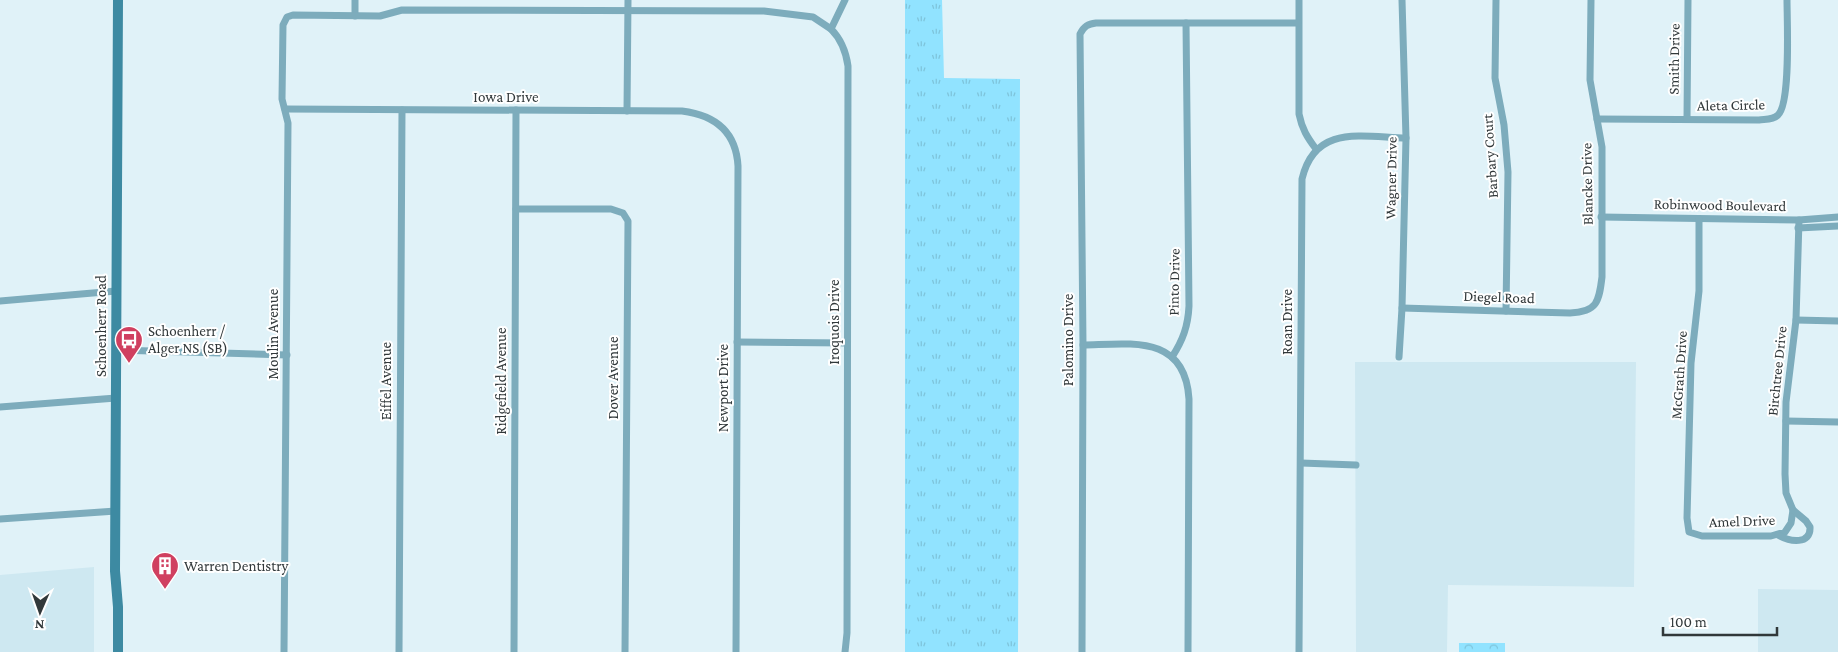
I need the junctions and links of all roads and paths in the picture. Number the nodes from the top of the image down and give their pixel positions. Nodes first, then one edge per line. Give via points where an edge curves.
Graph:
1 (118, 0) edge
2 (355, 0) edge
3 (628, 0) edge
4 (845, 0) edge
5 (1298, 0) edge
6 (1402, 0) edge
7 (1496, 0) edge
8 (1591, 0) edge
9 (1688, 0) edge
10 (1787, 0) edge
11 (628, 11) junction
12 (355, 16) junction
13 (1186, 23) junction
14 (1298, 23) junction
15 (832, 29) junction
16 (284, 109) junction
17 (402, 110) junction
18 (516, 110) junction
19 (627, 111) junction
20 (1597, 119) junction
21 (1687, 119) junction
22 (723, 128) joint
23 (1406, 138) junction
24 (1316, 149) junction
25 (516, 209) junction
26 (1602, 217) junction
27 (1838, 217) edge
28 (1699, 219) junction
29 (1799, 220) junction
30 (1838, 226) edge
31 (1798, 228) junction
32 (116, 291) junction
33 (0, 301) edge
34 (1594, 307) joint
35 (1402, 308) junction
36 (1506, 311) junction
37 (1796, 320) junction
38 (1838, 321) edge
39 (737, 342) junction
40 (848, 343) junction
41 (1083, 346) junction
42 (116, 350) junction
43 (287, 355) junction
44 (1172, 357) junction
45 (1399, 357) dead end
46 (116, 398) junction
47 (0, 407) edge
48 (1786, 422) junction
49 (1838, 422) edge
50 (1301, 464) junction
51 (1356, 465) dead end
52 (1793, 510) junction
53 (116, 511) junction
54 (0, 519) edge
55 (1791, 523) joint
56 (1689, 532) joint
57 (1778, 535) junction
58 (118, 652) edge
59 (284, 652) edge
60 (399, 652) edge
61 (514, 652) edge
62 (625, 652) edge
63 (736, 652) edge
64 (845, 652) edge
65 (1082, 652) edge
66 (1188, 652) edge
67 (1299, 652) edge

1 - 32 main road, Schoenherr Road
2 - 12 street
3 - 11 street
4 - 15 street
5 - 14 street
6 - 23 street, Wagner Drive
7 - 36 street, Barbary Court via 1495,78 1508,172
8 - 20 street, Blancke Drive via 1590,80
9 - 21 street, Smith Drive
10 - 21 street, Aleta Circle via 1786,90 1778,115 1759,120
11 - 12 street via 402,10 380,16
11 - 15 street via 774,12 813,17
11 - 19 street
12 - 16 street, Moulin Avenue via 293,15 287,18 283,28
13 - 14 street
13 - 41 street, Palomino Drive via 1096,23 1088,24 1080,34
13 - 44 street, Pinto Drive via 1189,306 1186,330
14 - 24 street via 1299,114 1301,126
15 - 40 street, Iroquois Drive via 842,44 848,66
16 - 17 street, Iowa Drive
16 - 43 street, Moulin Avenue via 288,122
17 - 18 street, Iowa Drive
17 - 60 street, Eiffel Avenue
18 - 19 street, Iowa Drive
18 - 25 street, Ridgefield Avenue
19 - 22 street, Iowa Drive via 696,113
20 - 21 street, Aleta Circle
20 - 26 street, Blancke Drive via 1602,146
22 - 39 street, Newport Drive via 738,161
23 - 24 street via 1344,136
23 - 35 street, Wagner Drive
24 - 50 street, Roan Drive via 1306,166 1301,188
25 - 61 street, Ridgefield Avenue
25 - 62 street, Dover Avenue via 611,209 623,213 628,221
26 - 28 street, Robinwood Boulevard
26 - 34 street, Blancke Drive via 1602,277
27 - 29 street, Robinwood Boulevard
28 - 29 street, Robinwood Boulevard
28 - 56 street, McGrath Drive via 1699,291 1689,410
29 - 31 street, Birchtree Drive
30 - 31 street, Robinwood Boulevard
31 - 37 street, Birchtree Drive
32 - 33 street
32 - 42 main road, Schoenherr Road
34 - 36 street, Diegel Road via 1579,313
35 - 36 street, Diegel Road
35 - 45 street, Wagner Drive
37 - 38 street
37 - 48 street, Birchtree Drive
39 - 40 street
39 - 63 street, Newport Drive
40 - 64 street, Iroquois Drive
41 - 44 street via 1137,344
41 - 65 street, Palomino Drive
42 - 43 street
42 - 46 main road, Schoenherr Road
43 - 59 street, Moulin Avenue
44 - 66 street via 1186,377 1188,393
46 - 47 street
46 - 53 main road, Schoenherr Road
48 - 49 street
48 - 52 street, Birchtree Drive via 1785,484
50 - 51 street
50 - 67 street, Roan Drive
52 - 55 street, Birchtree Drive
52 - 57 street via 1810,527 1809,536 1795,541
53 - 54 street
53 - 58 main road, Schoenherr Road
55 - 57 street, Amel Drive
56 - 57 street, Amel Drive via 1702,536

